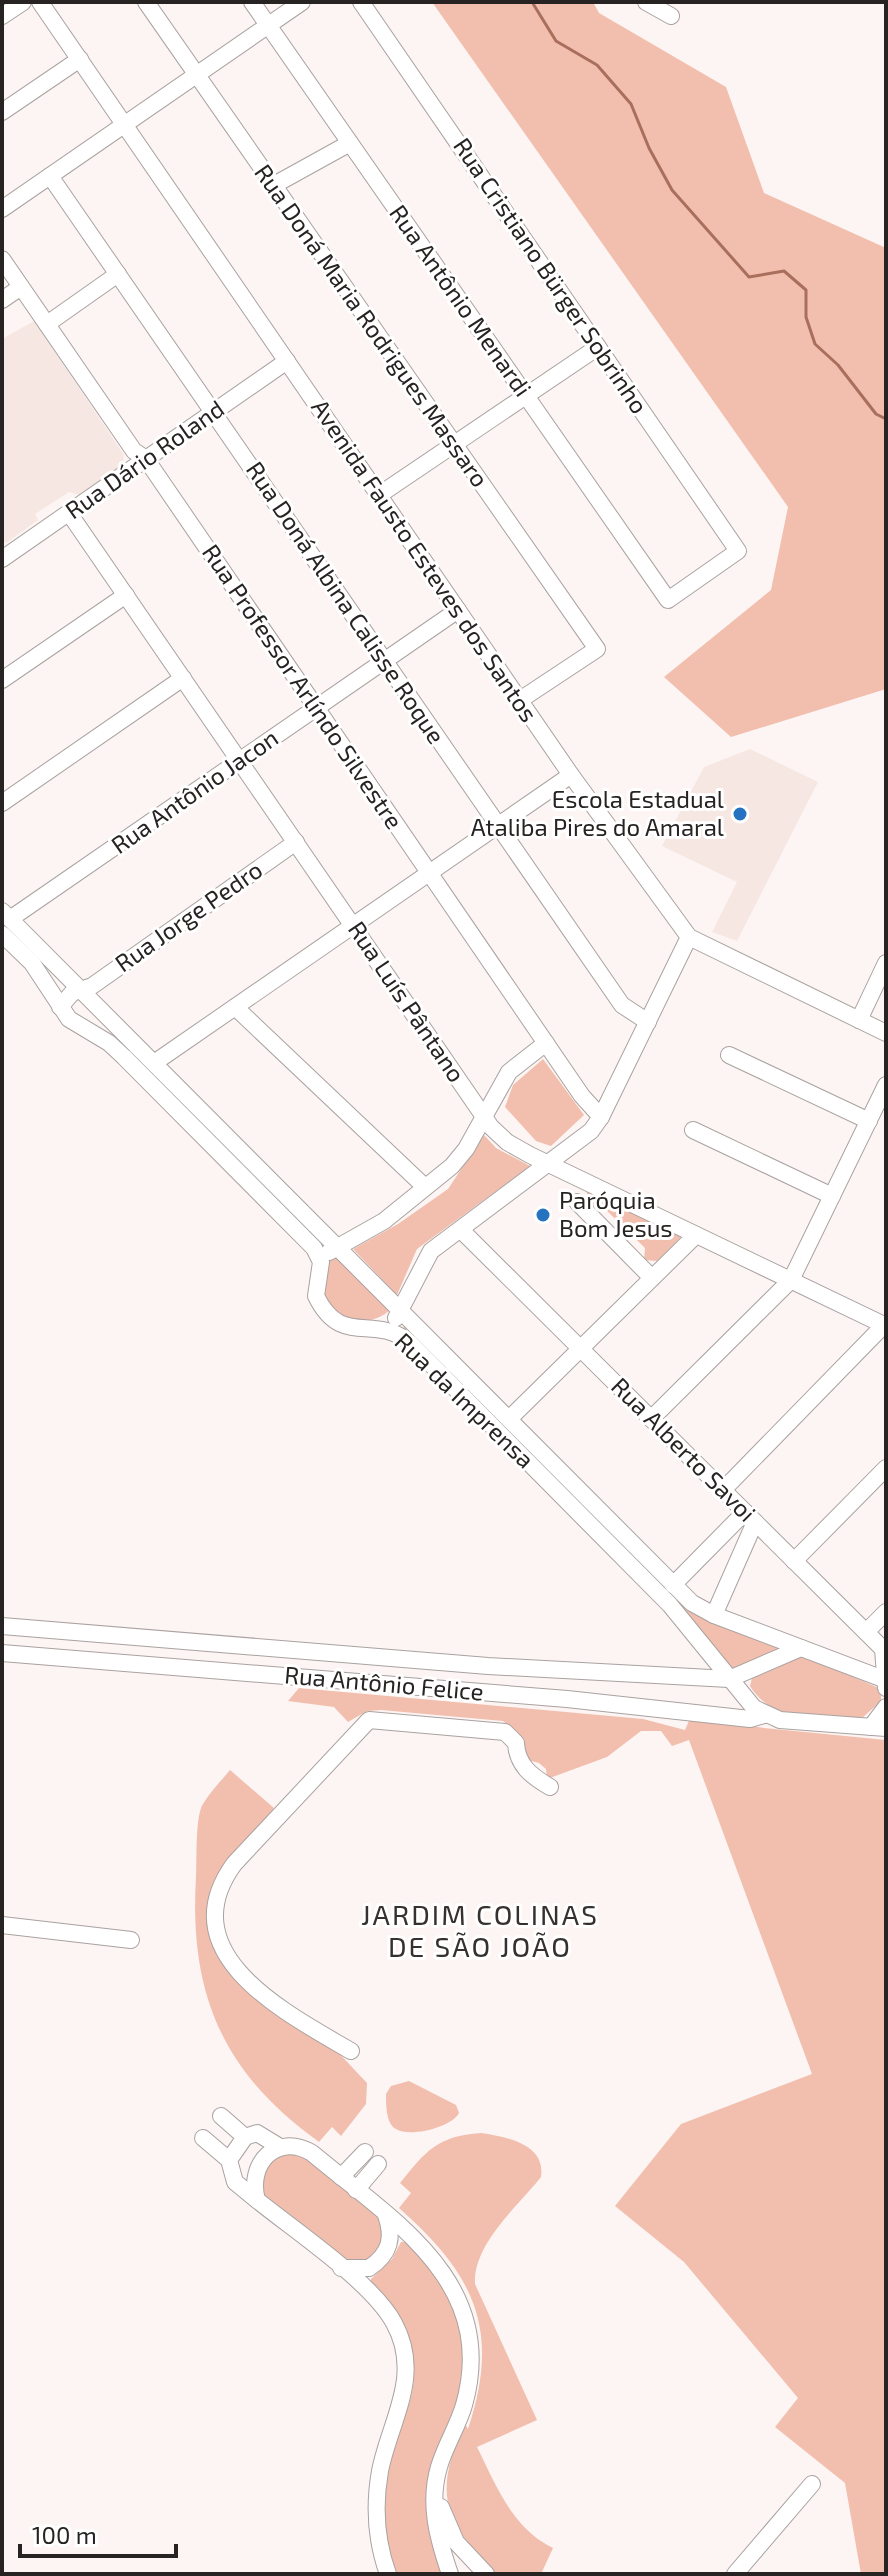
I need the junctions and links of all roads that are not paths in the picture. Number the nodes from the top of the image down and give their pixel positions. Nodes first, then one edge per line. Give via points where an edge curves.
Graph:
1 (23, 2) edge
2 (40, 2) edge
3 (146, 2) edge
4 (252, 2) edge
5 (302, 2) edge
6 (361, 2) edge
7 (646, 2) edge
8 (2, 16) edge
9 (671, 16) dead end
10 (268, 25) junction
11 (80, 59) junction
12 (197, 74) junction
13 (2, 112) edge
14 (124, 124) junction
15 (350, 143) junction
16 (50, 176) junction
17 (274, 185) junction
18 (2, 209) edge
19 (2, 259) edge
20 (118, 274) junction
21 (21, 287) junction
22 (2, 300) edge
23 (47, 324) junction
24 (598, 347) junction
25 (287, 361) junction
26 (526, 396) junction
27 (214, 412) junction
28 (454, 444) junction
29 (146, 459) junction
30 (379, 495) junction
31 (69, 513) junction
32 (2, 559) edge
33 (126, 595) junction
34 (668, 600) joint
35 (458, 610) junction
36 (385, 661) junction
37 (183, 678) junction
38 (2, 680) edge
39 (520, 700) junction
40 (316, 708) junction
41 (240, 761) junction
42 (571, 775) junction
43 (2, 803) edge
44 (498, 826) junction
45 (296, 842) junction
46 (430, 874) junction
47 (5, 921) edge
48 (354, 926) junction
49 (689, 937) junction
50 (886, 963) edge
51 (81, 990) junction
52 (60, 1007) junction
53 (235, 1007) junction
54 (859, 1020) junction
55 (648, 1022) junction
56 (886, 1033) edge
57 (546, 1043) junction
58 (729, 1055) dead end
59 (154, 1063) junction
60 (886, 1085) edge
61 (484, 1116) junction
62 (601, 1117) junction
63 (869, 1121) junction
64 (693, 1130) dead end
65 (549, 1164) junction
66 (425, 1187) junction
67 (832, 1196) junction
68 (577, 1202) dead end
69 (461, 1230) junction
70 (696, 1235) junction
71 (336, 1246) junction
72 (321, 1262) junction
73 (652, 1278) junction
74 (791, 1280) junction
75 (401, 1312) junction
76 (885, 1326) edge
77 (384, 1328) junction
78 (581, 1349) junction
79 (509, 1419) junction
80 (651, 1419) junction
81 (886, 1468) edge
82 (723, 1490) junction
83 (750, 1517) junction
84 (794, 1561) junction
85 (673, 1585) junction
86 (886, 1612) edge
87 (714, 1615) junction
88 (2, 1626) edge
89 (866, 1632) junction
90 (801, 1648) junction
91 (885, 1650) edge
92 (2, 1653) edge
93 (729, 1679) junction
94 (885, 1683) edge
95 (886, 1707) edge
96 (764, 1715) junction
97 (878, 1728) edge
98 (550, 1787) dead end
99 (2, 1925) edge
100 (131, 1940) dead end
101 (351, 2051) dead end
102 (221, 2116) dead end
103 (245, 2137) junction
104 (203, 2138) dead end
105 (280, 2147) junction
106 (365, 2152) dead end
107 (229, 2160) junction
108 (378, 2164) dead end
109 (341, 2177) junction
110 (356, 2190) junction
111 (257, 2200) junction
112 (386, 2215) junction
113 (341, 2268) junction
114 (812, 2484) dead end
115 (435, 2490) junction
116 (388, 2574) edge
117 (450, 2574) edge
118 (486, 2574) edge
119 (735, 2574) edge

1 - 8 street
2 - 11 street, Avenida Fausto Esteves dos Santos
3 - 12 street, Rua Doná Maria Rodrigues Massaro
4 - 10 street, Rua Antônio Menardi
5 - 10 street
6 - 24 street, Rua Cristiano Bürger Sobrinho
7 - 9 street
10 - 12 street
10 - 15 street, Rua Antônio Menardi
11 - 13 street
11 - 14 street, Avenida Fausto Esteves dos Santos
12 - 14 street
12 - 17 street, Rua Doná Maria Rodrigues Massaro
14 - 16 street
14 - 25 street, Avenida Fausto Esteves dos Santos
15 - 17 street
15 - 26 street, Rua Antônio Menardi
16 - 18 street
16 - 20 street, Rua Doná Albina Calisse Roque
17 - 28 street, Rua Doná Maria Rodrigues Massaro
19 - 21 street, Rua Professor Arlíndo Silvestre
20 - 23 street
20 - 27 street, Rua Doná Albina Calisse Roque
21 - 22 street
21 - 23 street, Rua Professor Arlíndo Silvestre
23 - 29 street, Rua Professor Arlíndo Silvestre via 134,451
24 - 26 street
24 - 34 street, Rua Cristiano Bürger Sobrinho via 738,551
25 - 27 street, Rua Dário Roland
25 - 30 street, Avenida Fausto Esteves dos Santos
26 - 28 street
26 - 34 street, Rua Antônio Menardi
27 - 29 street, Rua Dário Roland
27 - 36 street, Rua Doná Albina Calisse Roque
28 - 30 street
28 - 39 street, Rua Doná Maria Rodrigues Massaro via 597,649
29 - 31 street, Rua Dário Roland
29 - 40 street, Rua Professor Arlíndo Silvestre
30 - 35 street, Avenida Fausto Esteves dos Santos
31 - 32 street, Rua Dário Roland
31 - 33 street, Rua Luís Pântano
33 - 37 street, Rua Luís Pântano
33 - 38 street
35 - 36 street, Rua Antônio Jacon
35 - 39 street, Avenida Fausto Esteves dos Santos
36 - 40 street, Rua Antônio Jacon
36 - 44 street, Rua Doná Albina Calisse Roque
37 - 41 street, Rua Luís Pântano
37 - 43 street
39 - 42 street, Avenida Fausto Esteves dos Santos
40 - 41 street, Rua Antônio Jacon
40 - 46 street, Rua Professor Arlíndo Silvestre
41 - 45 street, Rua Luís Pântano
41 - 47 street, Rua Antônio Jacon
42 - 44 street
42 - 49 street, Avenida Fausto Esteves dos Santos
44 - 46 street
44 - 55 street, Rua Doná Albina Calisse Roque via 622,1005
45 - 48 street, Rua Luís Pântano
45 - 51 street, Rua Jorge Pedro
46 - 48 street
46 - 57 street, Rua Professor Arlíndo Silvestre
47 - 51 street, Rua da Imprensa
47 - 52 street
48 - 53 street
48 - 61 street, Rua Luís Pântano
49 - 54 street, Avenida Fausto Esteves dos Santos
49 - 55 street
50 - 54 street
51 - 52 street, Rua Jorge Pedro
51 - 59 street, Rua da Imprensa
52 - 72 street via 124,1057 314,1248
53 - 59 street
53 - 66 street
54 - 56 street, Avenida Fausto Esteves dos Santos
55 - 62 street
57 - 61 street via 509,1072
57 - 62 street, Rua Professor Arlíndo Silvestre
58 - 63 street
59 - 71 street, Rua da Imprensa
60 - 63 street
61 - 65 street, Rua Luís Pântano via 507,1142
61 - 66 street via 466,1149
62 - 65 street
63 - 67 street
64 - 67 street
65 - 69 street
65 - 70 street, Rua Luís Pântano
66 - 71 street via 384,1221
67 - 74 street
68 - 73 street
69 - 75 street via 431,1251
69 - 78 street, Rua Alberto Savoi
70 - 73 street
70 - 74 street, Rua Luís Pântano
71 - 72 street
71 - 75 street, Rua da Imprensa
72 - 77 street, Rua da Imprensa via 316,1296 333,1320 363,1329
73 - 78 street
74 - 76 street, Rua Luís Pântano
74 - 80 street
75 - 77 street
75 - 79 street, Rua da Imprensa
76 - 82 street
77 - 93 street, Rua da Imprensa via 410,1343 670,1605
78 - 79 street
78 - 80 street, Rua Alberto Savoi
79 - 85 street, Rua da Imprensa
80 - 82 street, Rua Alberto Savoi
81 - 84 street
82 - 83 street, Rua Alberto Savoi
83 - 84 street, Rua Alberto Savoi
83 - 85 street
83 - 87 street
84 - 89 street, Rua Alberto Savoi
85 - 87 street, Rua da Imprensa
86 - 89 street
87 - 90 street, Rua da Imprensa
88 - 93 street, Rua Antônio Felice via 488,1666
89 - 91 street, Rua Alberto Savoi
90 - 93 street
90 - 94 street, Rua da Imprensa
91 - 94 street, Rua Alberto Savoi
92 - 96 street, Rua Antônio Felice via 750,1719
93 - 96 street, Rua da Imprensa
95 - 97 street
96 - 97 street
98 - 101 street via 517,1758 516,1743 505,1732 369,1720 234,1864 221,1883 214,1912 226,1952 273,2006
99 - 100 street
102 - 103 street
103 - 105 street via 257,2133
103 - 107 street
104 - 107 street
105 - 109 street via 302,2147
105 - 111 street via 269,2152 255,2171
106 - 109 street
107 - 111 street via 235,2182
108 - 110 street
109 - 110 street
110 - 112 street
111 - 113 street
112 - 113 street via 391,2242 386,2254 369,2268
112 - 115 street via 438,2262 459,2301 471,2346 464,2406
113 - 116 street via 377,2300 404,2349 402,2404 380,2468 376,2501
114 - 119 street
115 - 117 street via 434,2517
115 - 118 street via 456,2542

